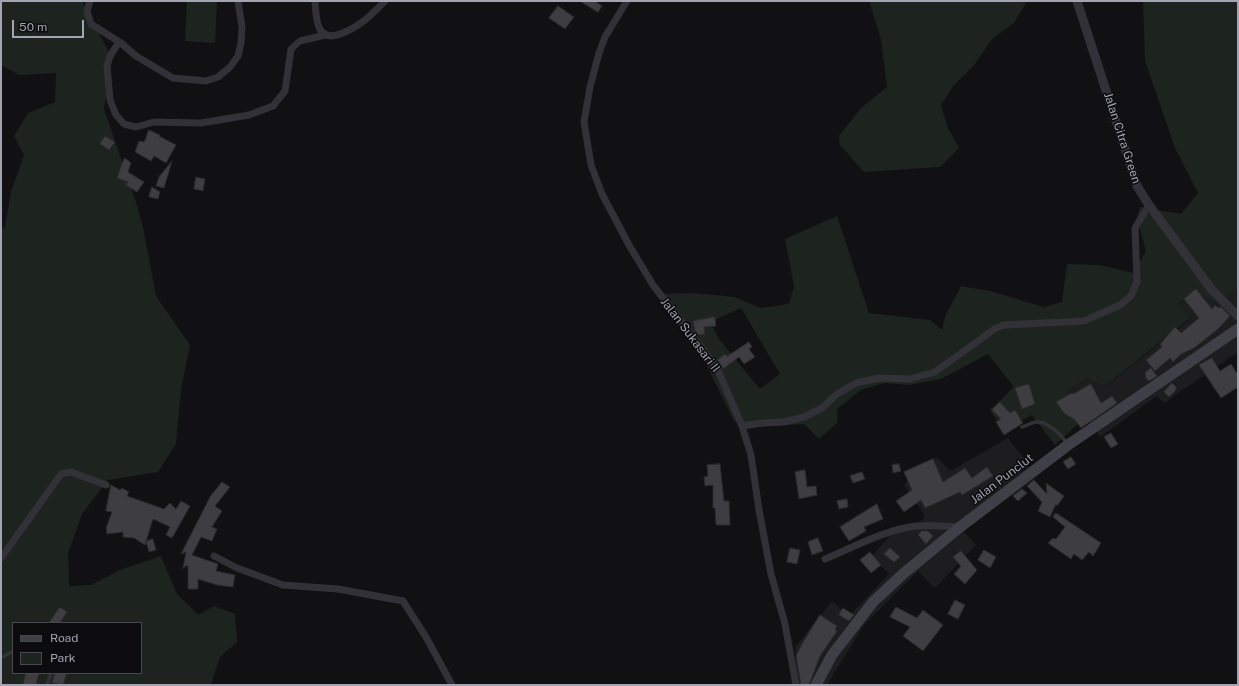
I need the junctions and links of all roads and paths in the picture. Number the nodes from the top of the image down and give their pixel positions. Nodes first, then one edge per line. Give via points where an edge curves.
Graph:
1 (90, 1) edge
2 (238, 1) edge
3 (315, 1) edge
4 (385, 1) edge
5 (627, 1) edge
6 (1077, 1) edge
7 (325, 35) junction
8 (119, 42) junction
9 (1149, 206) junction
10 (1238, 316) edge
11 (1238, 329) edge
12 (742, 426) junction
13 (1022, 427) dead end
14 (1068, 445) junction
15 (106, 485) dead end
16 (960, 527) junction
17 (214, 556) dead end
18 (1, 558) edge
19 (825, 560) dead end
20 (12, 652) edge
21 (1, 658) edge
22 (51, 674) edge
23 (47, 685) edge
24 (452, 685) edge
25 (796, 685) edge
26 (816, 685) edge

1 - 8 street via 87,11 91,24
2 - 8 street via 242,27 238,56 218,78 206,81 173,78 136,56
3 - 7 street via 320,30
4 - 7 street via 356,28 330,37
5 - 12 street, Jalan Sukasari II via 605,37 590,87 584,122 590,165 629,246 653,285 717,368
6 - 9 street, Jalan Citra Green via 1137,186
7 - 8 street via 300,40 291,49 285,91 273,106 249,115 201,123 154,122 136,127 124,124 116,115 110,100 107,66
9 - 10 street, Jalan Citra Green via 1212,290
9 - 12 street via 1134,228 1137,282 1131,296 1120,305 1084,321 996,328 935,372 910,379 879,378 856,383 837,394 822,408 804,417 784,422
11 - 14 main road, Jalan Punclut
12 - 25 street, Jalan Sukasari II via 751,455 771,574 785,624
13 - 14 lane via 1035,422 1043,424 1054,429
14 - 16 main road, Jalan Punclut
15 - 18 street via 71,472 61,474
16 - 19 street via 915,526 889,533
16 - 26 main road, Jalan Punclut via 873,602 832,655
17 - 24 street via 237,568 283,585 338,589 403,601
20 - 21 lane
22 - 23 lane

